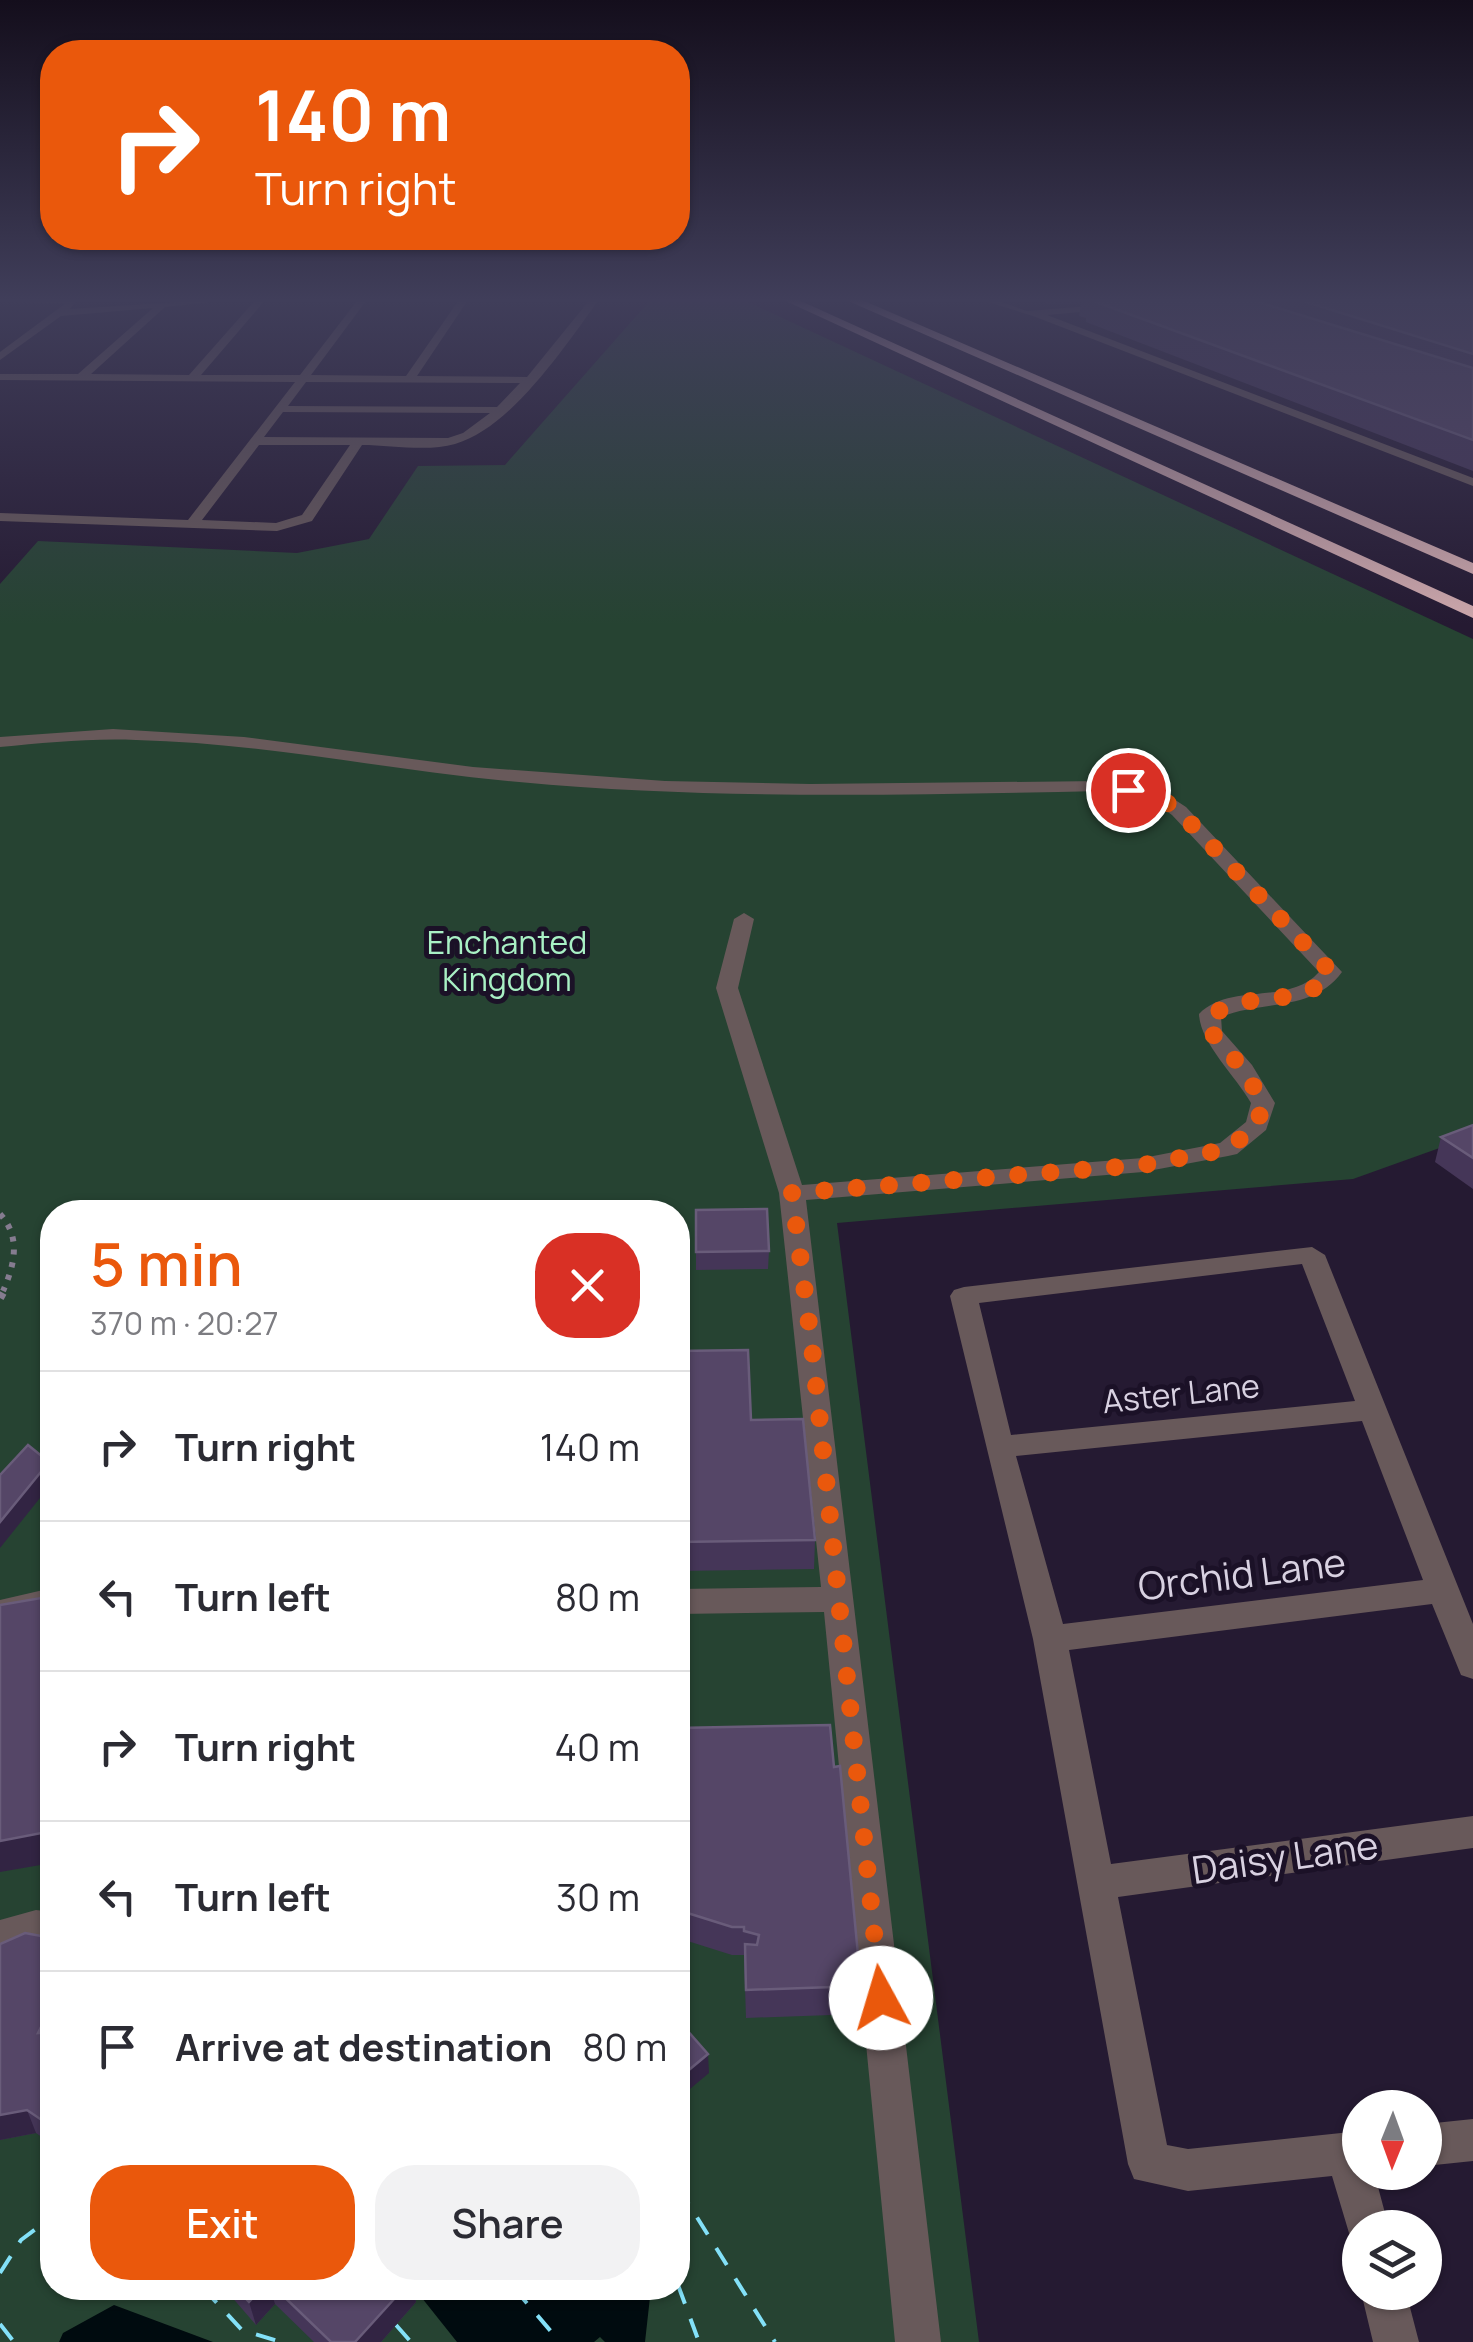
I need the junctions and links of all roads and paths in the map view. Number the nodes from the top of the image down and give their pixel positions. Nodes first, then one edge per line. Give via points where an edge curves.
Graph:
1 (281, 406) edge
2 (503, 406) edge
3 (1020, 406) edge
4 (1095, 406) edge
5 (1276, 406) edge
6 (279, 409) junction
7 (499, 410) junction
8 (253, 441) junction
9 (358, 442) junction
10 (1473, 482) edge
11 (0, 517) edge
12 (192, 524) junction
13 (1473, 569) edge
14 (1473, 613) edge
15 (0, 742) edge
16 (744, 919) dead end
17 (792, 1193) junction
18 (0, 1214) edge
19 (0, 1298) edge
20 (1370, 1410) junction
21 (999, 1447) junction
22 (1443, 1590) junction
23 (839, 1600) junction
24 (690, 1602) edge
25 (40, 1603) edge
26 (0, 1612) edge
27 (1050, 1638) junction
28 (1473, 1666) edge
29 (853, 1730) junction
30 (814, 1731) edge
31 (1473, 1832) edge
32 (1097, 1884) junction
33 (40, 1928) edge
34 (0, 1938) edge
35 (1473, 2140) edge
36 (1442, 2144) edge
37 (1342, 2154) edge
38 (1388, 2310) edge
39 (918, 2342) edge
40 (1396, 2342) edge

1 - 6 street
2 - 7 street
3 - 14 highway
4 - 13 highway
5 - 10 street
6 - 7 street
6 - 8 street
7 - 9 street via 460,440
8 - 9 street
8 - 12 street
9 - 12 street via 307,518 277,527
11 - 12 street
15 - 17 street via 148,734 666,789 1102,786 1154,794 1179,811 1331,972 1307,993 1210,1014 1211,1032 1263,1103 1257,1125 1228,1149 1143,1165
16 - 17 street via 726,988
17 - 23 street
18 - 19 path via 15,1246
20 - 21 street, Aster Lane
20 - 21 street via 1312,1254 964,1296
20 - 22 street
21 - 27 street
22 - 27 street, Orchid Lane
22 - 28 street
23 - 24 street
23 - 29 street
25 - 26 street
27 - 32 street
29 - 30 street
29 - 39 street
31 - 32 street, Daisy Lane
32 - 37 street via 1148,2164 1188,2170
33 - 34 street
35 - 36 street
38 - 40 street

